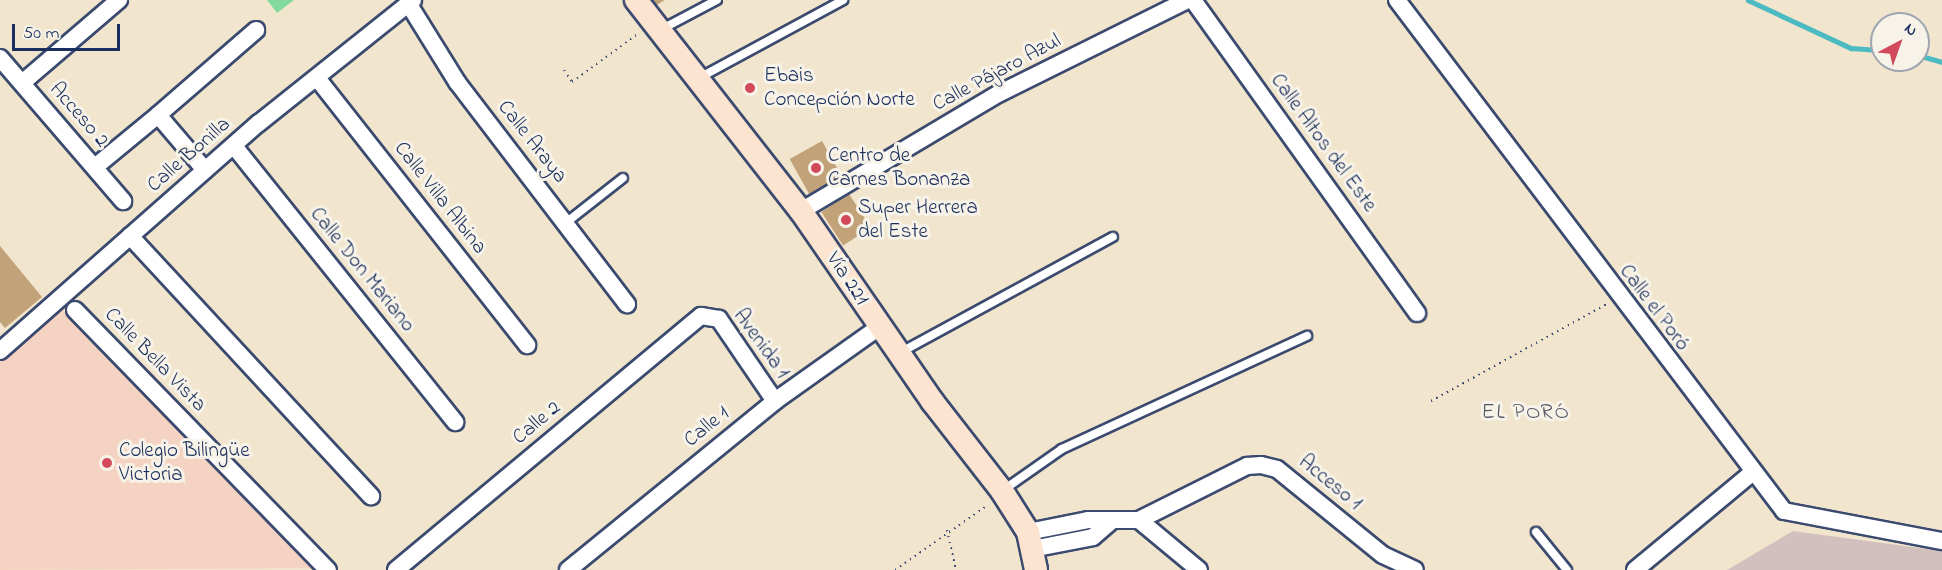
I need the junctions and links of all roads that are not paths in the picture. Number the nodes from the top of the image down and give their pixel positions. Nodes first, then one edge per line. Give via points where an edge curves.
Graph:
1 (119, 0) edge
2 (636, 0) edge
3 (717, 0) edge
4 (843, 0) edge
5 (1187, 0) edge
6 (1193, 0) edge
7 (1397, 0) edge
8 (410, 2) edge
9 (656, 27) junction
10 (256, 30) dead end
11 (0, 58) edge
12 (318, 78) junction
13 (698, 79) junction
14 (22, 83) junction
15 (158, 115) junction
16 (234, 146) junction
17 (94, 167) junction
18 (205, 170) junction
19 (623, 178) dead end
20 (123, 201) dead end
21 (801, 211) junction
22 (567, 222) junction
23 (130, 236) junction
24 (1113, 237) dead end
25 (627, 304) dead end
26 (75, 310) dead end
27 (1417, 313) dead end
28 (710, 314) joint
29 (879, 327) junction
30 (1307, 336) dead end
31 (527, 345) dead end
32 (0, 351) edge
33 (898, 353) junction
34 (775, 401) junction
35 (455, 422) dead end
36 (1752, 473) junction
37 (1002, 491) junction
38 (372, 496) dead end
39 (1139, 520) junction
40 (1536, 532) dead end
41 (1942, 541) edge
42 (1032, 550) edge
43 (328, 570) edge
44 (396, 570) edge
45 (568, 570) edge
46 (1199, 570) edge
47 (1415, 570) edge
48 (1567, 570) edge
49 (1635, 570) edge

1 - 14 street
2 - 9 main road, Vía 221
3 - 9 lane
4 - 13 lane
5 - 21 street, Calle Pájaro Azul via 1000,93
6 - 27 street, Calle Altos del Este
7 - 36 street, Calle el Poró
8 - 12 street, Calle Bonilla
8 - 22 street, Calle Araya via 457,82
9 - 13 main road, Vía 221
10 - 15 street
11 - 14 street, Acceso 2
12 - 16 street, Calle Bonilla
12 - 31 street, Calle Villa Albina
13 - 21 main road, Vía 221
14 - 17 street, Acceso 2
15 - 17 street
15 - 18 street
16 - 18 street, Calle Bonilla
16 - 35 street, Calle Don Mariano
17 - 20 street, Acceso 2
18 - 23 street, Calle Bonilla
19 - 22 lane
21 - 29 main road, Vía 221
22 - 25 street, Calle Araya
23 - 32 street, Calle Bonilla
23 - 38 street
24 - 33 lane
26 - 43 street, Calle Bella Vista
28 - 34 street, Avenida 1 via 719,319
28 - 44 street, Calle 2 via 701,316
29 - 33 main road, Vía 221
29 - 34 street, Calle 1
30 - 37 lane via 1062,449
33 - 37 main road, Vía 221
34 - 45 street, Calle 1
36 - 41 street, Calle el Poró via 1784,511
36 - 49 street
37 - 42 main road, Vía 221
39 - 42 street, Acceso 1 via 1088,520
39 - 46 street
39 - 47 street, Acceso 1 via 1247,466 1261,465 1277,469 1383,555
40 - 48 lane

